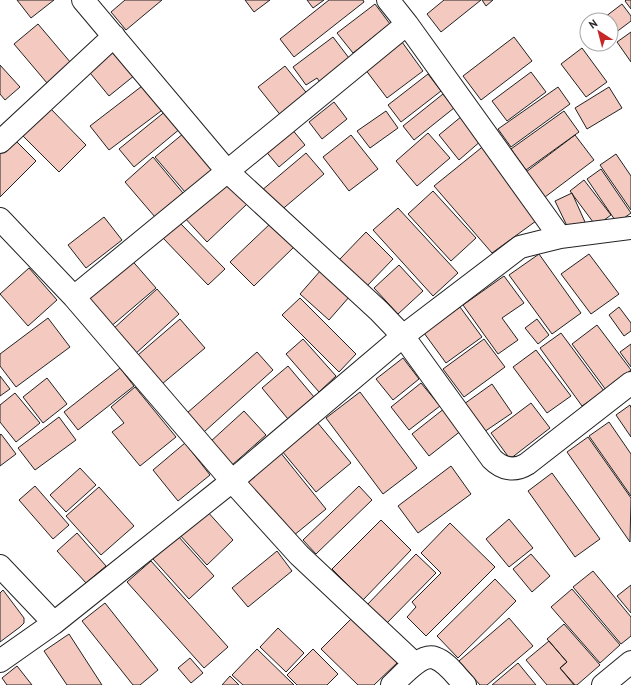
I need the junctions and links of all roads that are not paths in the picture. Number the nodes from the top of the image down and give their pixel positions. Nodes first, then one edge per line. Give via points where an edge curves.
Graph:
1 (83, 0) edge
2 (388, 0) edge
3 (407, 24) junction
4 (114, 36) junction
5 (0, 142) edge
6 (227, 171) junction
7 (0, 219) edge
8 (631, 228) edge
9 (560, 237) junction
10 (74, 297) junction
11 (403, 336) junction
12 (631, 383) edge
13 (232, 480) junction
14 (0, 566) edge
15 (54, 623) junction
16 (0, 661) edge
17 (631, 662) edge
18 (415, 664) junction
19 (392, 685) edge
20 (465, 685) edge
21 (603, 685) edge

1 - 4 street
2 - 3 street
3 - 6 street
3 - 9 street
4 - 5 street
4 - 6 street
6 - 10 street
6 - 11 street
7 - 10 street
8 - 9 street
9 - 11 street via 520,247
10 - 13 street
11 - 12 street via 492,459 509,469 527,464
11 - 13 street
13 - 15 street
13 - 18 street via 299,555
14 - 15 street
15 - 16 street
17 - 21 street
18 - 19 street
18 - 20 street via 427,658 435,658 445,664

